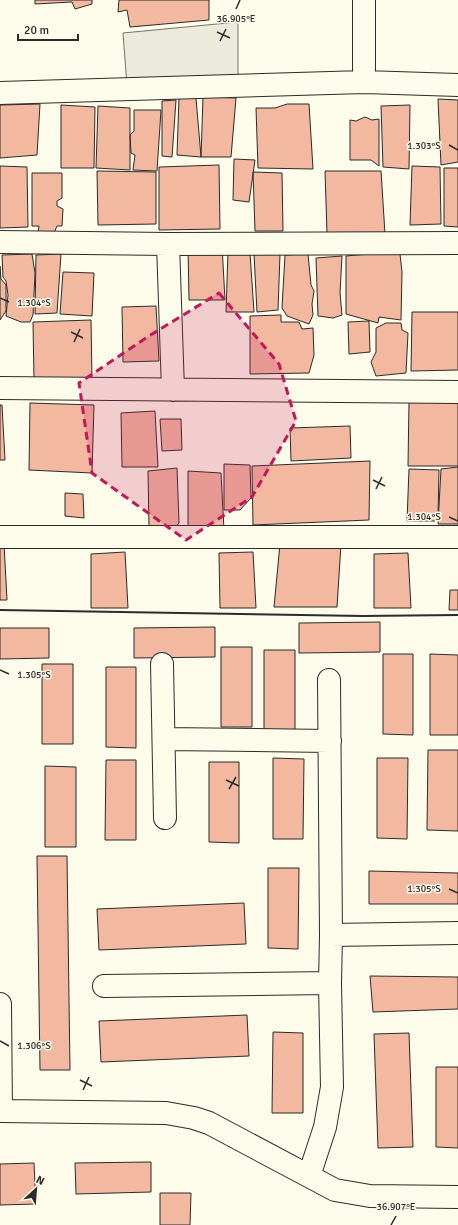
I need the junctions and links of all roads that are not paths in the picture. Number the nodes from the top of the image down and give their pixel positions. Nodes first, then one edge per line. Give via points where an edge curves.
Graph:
1 (364, 0) edge
2 (364, 82) junction
3 (458, 85) edge
4 (0, 93) edge
5 (0, 242) edge
6 (458, 243) edge
7 (168, 244) junction
8 (0, 388) edge
9 (173, 390) junction
10 (458, 392) edge
11 (0, 537) edge
12 (458, 537) edge
13 (162, 664) dead end
14 (329, 680) dead end
15 (165, 739) junction
16 (330, 741) junction
17 (165, 818) dead end
18 (458, 933) edge
19 (331, 934) junction
20 (330, 983) junction
21 (104, 986) dead end
22 (0, 1004) edge
23 (0, 1111) edge
24 (309, 1176) junction
25 (458, 1197) edge

1 - 2 street
2 - 3 street
2 - 4 street
5 - 7 street
6 - 7 street
7 - 9 street
8 - 9 street
9 - 10 street
11 - 12 street
13 - 15 street
14 - 16 street
15 - 16 street
15 - 17 street
16 - 19 street
18 - 19 street
19 - 20 street
20 - 21 street
20 - 24 street via 332,1087 326,1127
22 - 23 street
23 - 24 street via 166,1113 194,1118 209,1123
24 - 25 street via 335,1190 357,1195

